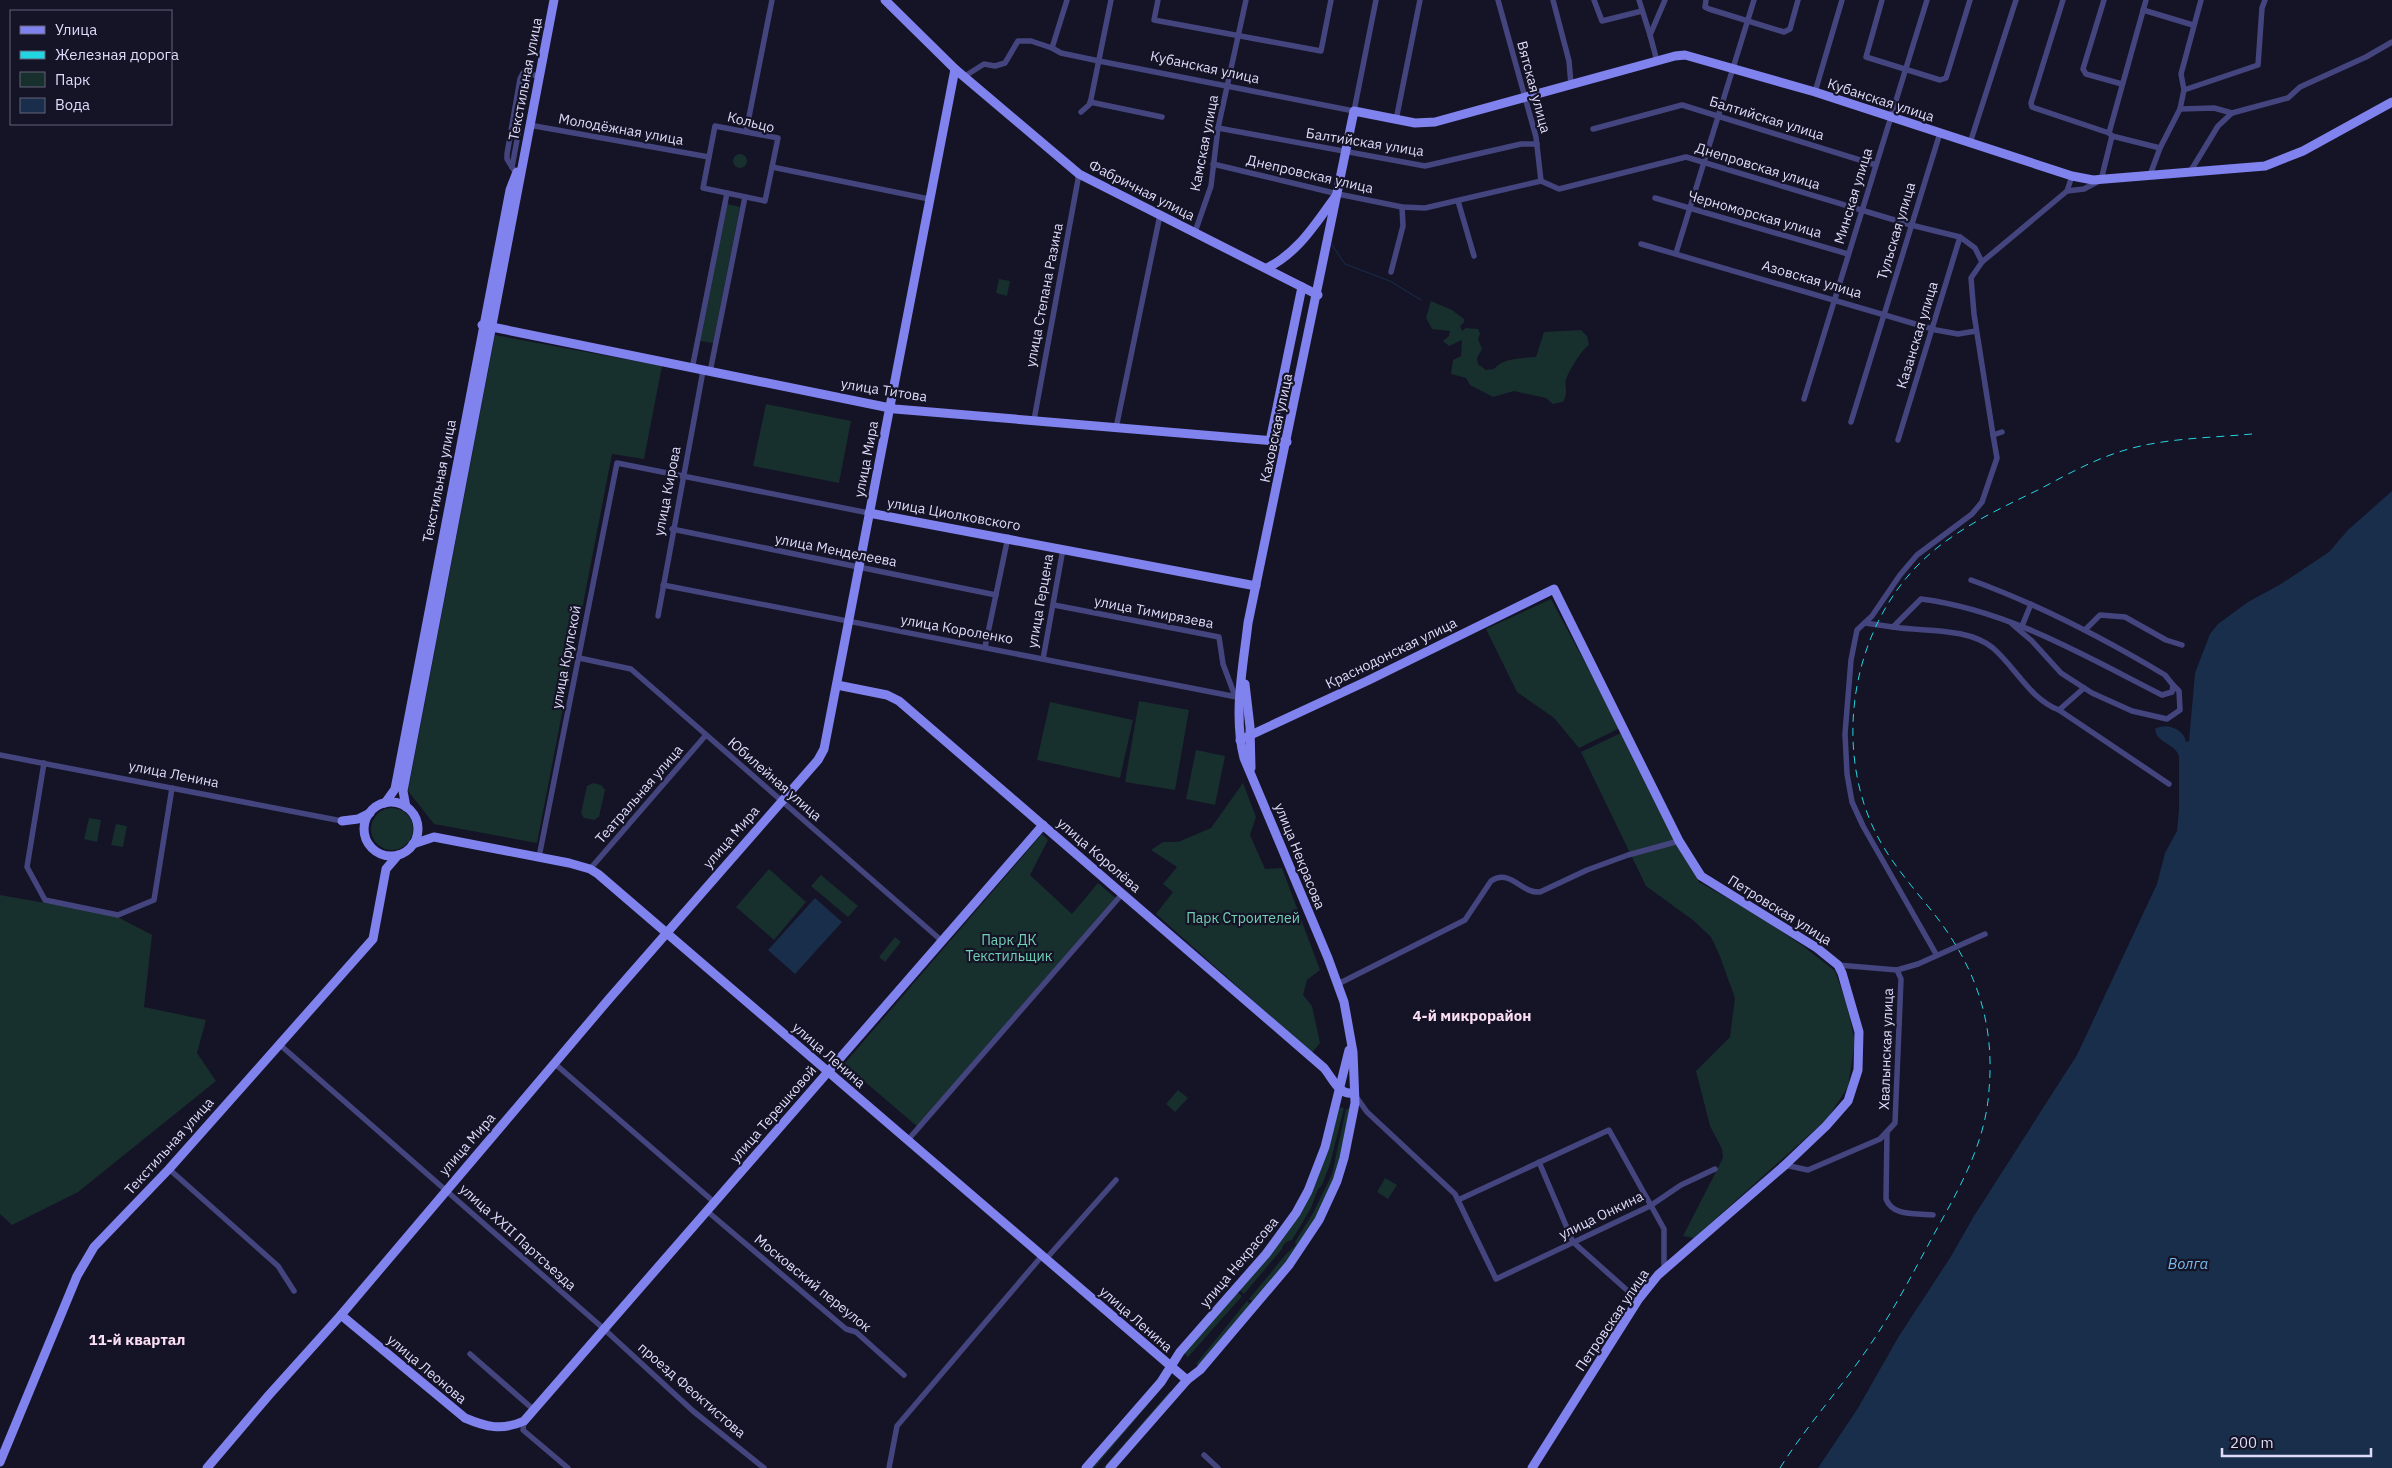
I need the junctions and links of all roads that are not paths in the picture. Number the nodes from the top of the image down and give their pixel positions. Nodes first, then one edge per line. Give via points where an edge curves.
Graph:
1 (554, 0) edge
2 (772, 0) edge
3 (886, 0) edge
4 (1067, 0) edge
5 (1111, 0) edge
6 (1158, 0) edge
7 (1246, 0) edge
8 (1331, 0) edge
9 (1376, 0) edge
10 (1420, 0) edge
11 (1498, 0) edge
12 (1553, 0) edge
13 (1594, 0) edge
14 (1639, 0) edge
15 (1665, 0) edge
16 (1706, 0) edge
17 (1754, 0) edge
18 (1798, 0) edge
19 (1842, 0) edge
20 (1882, 0) edge
21 (1926, 0) edge
22 (1970, 0) edge
23 (2016, 0) edge
24 (2063, 0) edge
25 (2104, 0) edge
26 (2146, 0) edge
27 (2201, 0) edge
28 (2265, 0) edge
29 (2143, 10) junction
30 (1642, 11) junction
31 (1748, 21) junction
32 (2193, 24) junction
33 (1650, 35) junction
34 (1239, 36) junction
35 (2392, 42) edge
36 (1052, 48) junction
37 (1099, 61) junction
38 (1657, 61) junction
39 (1733, 68) junction
40 (955, 69) junction
41 (1905, 70) junction
42 (538, 76) junction
43 (965, 76) junction
44 (2122, 84) junction
45 (1571, 85) junction
46 (1228, 87) junction
47 (2184, 90) junction
48 (1815, 92) junction
49 (1524, 98) junction
50 (1090, 102) junction
51 (2392, 102) edge
52 (2180, 109) junction
53 (1354, 111) junction
54 (1081, 112) dead end
55 (2232, 113) junction
56 (1719, 116) junction
57 (1162, 117) dead end
58 (1890, 117) junction
59 (1396, 120) junction
60 (525, 124) junction
61 (1218, 128) junction
62 (1593, 129) dead end
63 (746, 132) junction
64 (1940, 133) junction
65 (2110, 134) junction
66 (1970, 143) junction
67 (1537, 144) junction
68 (2160, 148) junction
69 (1346, 153) junction
70 (709, 157) junction
71 (1704, 162) junction
72 (1213, 164) junction
73 (1876, 165) junction
74 (772, 167) junction
75 (2190, 172) junction
76 (1079, 174) junction
77 (515, 176) junction
78 (2072, 176) junction
79 (2150, 176) junction
80 (2101, 180) junction
81 (1542, 181) junction
82 (2067, 191) junction
83 (727, 193) junction
84 (1338, 194) junction
85 (745, 197) junction
86 (1655, 198) dead end
87 (929, 199) junction
88 (1458, 201) junction
89 (1402, 207) junction
90 (1690, 208) junction
91 (1862, 210) junction
92 (1160, 214) junction
93 (1911, 225) junction
94 (1195, 232) junction
95 (1960, 237) junction
96 (1641, 244) dead end
97 (1676, 253) junction
98 (1848, 254) junction
99 (1474, 256) dead end
100 (1982, 262) junction
101 (1267, 268) junction
102 (1391, 272) dead end
103 (1302, 287) junction
104 (1318, 295) junction
105 (1836, 299) junction
106 (1884, 314) junction
107 (487, 326) junction
108 (1933, 329) junction
109 (1976, 330) junction
110 (692, 369) junction
111 (707, 372) junction
112 (1804, 399) dead end
113 (890, 408) junction
114 (1034, 420) junction
115 (1851, 422) dead end
116 (1116, 428) junction
117 (2002, 432) dead end
118 (1993, 435) junction
119 (1898, 440) dead end
120 (1270, 441) junction
121 (1287, 442) junction
122 (617, 463) joint
123 (683, 476) junction
124 (869, 512) junction
125 (672, 529) junction
126 (1008, 537) junction
127 (1063, 548) junction
128 (858, 569) junction
129 (1971, 580) dead end
130 (663, 585) junction
131 (1256, 586) junction
132 (1554, 588) joint
133 (996, 595) junction
134 (2030, 604) junction
135 (1054, 605) junction
136 (658, 616) dead end
137 (2009, 621) junction
138 (849, 622) junction
139 (1865, 623) junction
140 (2022, 626) junction
141 (1893, 628) junction
142 (2086, 629) junction
143 (2182, 645) dead end
144 (985, 647) junction
145 (579, 658) junction
146 (1043, 659) junction
147 (837, 684) junction
148 (2173, 685) junction
149 (2084, 688) junction
150 (1241, 698) junction
151 (2059, 710) junction
152 (706, 735) junction
153 (1250, 736) junction
154 (1240, 740) junction
155 (0, 755) edge
156 (44, 763) junction
157 (1252, 776) junction
158 (2168, 784) dead end
159 (172, 788) junction
160 (781, 801) junction
161 (385, 803) junction
162 (406, 807) junction
163 (370, 813) junction
164 (416, 820) junction
165 (342, 821) junction
166 (1043, 824) junction
167 (365, 836) junction
168 (432, 837) junction
169 (1679, 841) junction
170 (413, 844) junction
171 (376, 851) junction
172 (398, 855) junction
173 (539, 857) junction
174 (386, 869) junction
175 (590, 869) junction
176 (1123, 893) junction
177 (667, 933) junction
178 (1985, 934) dead end
179 (942, 941) junction
180 (1936, 954) junction
181 (1838, 966) junction
182 (1897, 970) junction
183 (1338, 984) junction
184 (1350, 1039) junction
185 (279, 1044) junction
186 (554, 1063) junction
187 (828, 1072) junction
188 (1328, 1073) junction
189 (1343, 1075) junction
190 (1355, 1077) junction
191 (1340, 1090) junction
192 (1354, 1093) junction
193 (1887, 1132) junction
194 (907, 1141) junction
195 (1538, 1162) junction
196 (1785, 1165) junction
197 (169, 1169) junction
198 (1715, 1169) dead end
199 (1116, 1180) dead end
200 (446, 1189) junction
201 (1458, 1200) junction
202 (714, 1202) junction
203 (1650, 1206) junction
204 (706, 1211) junction
205 (1933, 1215) dead end
206 (1573, 1242) junction
207 (1043, 1258) junction
208 (1664, 1270) junction
209 (294, 1291) dead end
210 (1638, 1300) junction
211 (341, 1315) junction
212 (604, 1330) junction
213 (470, 1354) dead end
214 (1171, 1368) junction
215 (904, 1375) dead end
216 (1187, 1380) junction
217 (534, 1410) junction
218 (524, 1421) junction
219 (1204, 1455) dead end
220 (0, 1462) edge
221 (207, 1468) edge
222 (568, 1468) edge
223 (764, 1468) edge
224 (889, 1468) edge
225 (1086, 1468) edge
226 (1110, 1468) edge
227 (1218, 1468) edge
228 (1532, 1468) edge

1 - 42 street, Текстильная улица
2 - 63 street
3 - 40 street, Фабричная улица
4 - 36 street
5 - 37 street
6 - 34 street via 1154,20
7 - 34 street, Камская улица
8 - 34 street via 1321,51
9 - 53 street
10 - 59 street
11 - 49 street, Вятская улица
12 - 45 street via 1569,61
13 - 30 street via 1602,21
14 - 30 street
15 - 33 street
16 - 31 street via 1705,7 1709,10
17 - 31 street
18 - 31 street via 1788,31
19 - 48 street
20 - 41 street via 1866,57
21 - 41 street, Минская улица
22 - 41 street via 1946,78 1940,80
23 - 66 street
24 - 65 street via 2032,107
25 - 44 street via 2083,69 2086,74
26 - 29 street
27 - 32 street
28 - 47 street via 2258,65
29 - 32 street
29 - 44 street
30 - 33 street
31 - 39 street
32 - 47 street via 2181,74
33 - 38 street
34 - 46 street, Камская улица
35 - 55 street via 2300,87 2288,98
36 - 37 street, Кубанская улица
36 - 43 street, Кубанская улица via 1031,41 1018,41 1005,63 995,66 984,64
37 - 46 street, Кубанская улица
37 - 50 street
38 - 39 street, Кубанская улица via 1685,55
38 - 45 street, Кубанская улица
39 - 48 street, Кубанская улица
39 - 56 street
40 - 43 street, Фабричная улица
40 - 87 street, улица Мира
41 - 58 street, Минская улица
42 - 60 street, Текстильная улица
42 - 77 street via 523,73 520,78 507,154
43 - 76 street, Фабричная улица
44 - 65 street
45 - 49 street, Кубанская улица
46 - 53 street, Кубанская улица
46 - 61 street, Камская улица
47 - 52 street
48 - 58 street, Кубанская улица
49 - 59 street, Кубанская улица via 1435,122
49 - 67 street, Вятская улица
50 - 54 street
50 - 57 street
51 - 75 street, Кубанская улица via 2275,163 2253,168
52 - 55 street via 2214,108
52 - 68 street
53 - 59 street, Кубанская улица
53 - 69 street
55 - 75 street via 2218,126
56 - 62 street, Балтийская улица via 1682,105
56 - 71 street
56 - 73 street, Балтийская улица
58 - 64 street, Кубанская улица
58 - 73 street, Минская улица
60 - 70 street, Молодёжная улица
60 - 77 street
60 - 77 street, Текстильная улица via 522,163
61 - 69 street, Балтийская улица
61 - 72 street, Камская улица
63 - 70 street, Кольцо via 716,126
63 - 74 street, Кольцо via 778,138
64 - 66 street, Кубанская улица
64 - 93 street, Тульская улица
65 - 68 street
65 - 80 street
66 - 78 street, Кубанская улица
67 - 69 street, Балтийская улица via 1521,144 1425,166
67 - 81 street, Вятская улица
68 - 79 street
69 - 84 street
70 - 83 street, Кольцо via 703,188
71 - 81 street, Днепровская улица via 1686,157 1559,189
71 - 90 street
71 - 91 street, Днепровская улица
72 - 84 street, Днепровская улица
72 - 94 street, Камская улица via 1211,186
73 - 91 street, Минская улица
74 - 85 street, Кольцо via 765,201
74 - 87 street
75 - 79 street, Кубанская улица
76 - 92 street, Фабричная улица
76 - 114 street, улица Степана Разина
77 - 107 street, Текстильная улица
78 - 80 street, Кубанская улица
78 - 82 street
79 - 80 street, Кубанская улица
80 - 82 street via 2084,189
81 - 88 street, Днепровская улица
82 - 100 street
83 - 85 street, Кольцо
83 - 110 street
84 - 89 street, Днепровская улица
84 - 101 street via 1302,243
84 - 104 street, Каховская улица
85 - 111 street, улица Кирова
86 - 90 street, Черноморская улица
87 - 113 street, улица Мира
88 - 89 street, Днепровская улица via 1435,208
88 - 99 street
89 - 102 street via 1403,226
90 - 97 street
90 - 98 street, Черноморская улица
91 - 93 street, Днепровская улица
91 - 98 street, Минская улица
92 - 94 street, Фабричная улица
92 - 116 street
93 - 95 street, Днепровская улица
93 - 106 street, Тульская улица
94 - 101 street, Фабричная улица
95 - 100 street, Днепровская улица via 1975,248
95 - 108 street, Казанская улица
96 - 97 street, Азовская улица
97 - 105 street, Азовская улица
98 - 105 street, Минская улица
100 - 109 street via 1971,278
101 - 103 street, Фабричная улица
103 - 104 street, Фабричная улица
103 - 120 street
104 - 121 street, Каховская улица
105 - 106 street, Азовская улица
105 - 112 street, Минская улица
106 - 108 street, Азовская улица
106 - 115 street, Тульская улица
107 - 110 street, улица Титова
107 - 161 street, Текстильная улица via 395,789
107 - 162 street, Текстильная улица via 403,791
108 - 109 street, Азовская улица via 1958,334
108 - 119 street, Казанская улица
109 - 118 street
110 - 111 street, улица Титова
111 - 113 street, улица Титова
111 - 123 street, улица Кирова
113 - 114 street, улица Титова
113 - 124 street, улица Мира
114 - 116 street, улица Титова
116 - 120 street, улица Титова
117 - 118 street
118 - 139 street via 1997,458 1982,502 1972,514 1917,555
120 - 121 street, улица Титова
121 - 131 street, Каховская улица
122 - 123 street, улица Циолковского
122 - 145 street, улица Крупской
123 - 124 street, улица Циолковского
123 - 125 street, улица Кирова
124 - 126 street, улица Циолковского
124 - 128 street, улица Мира
125 - 128 street, улица Менделеева
125 - 130 street, улица Кирова
126 - 127 street, улица Циолковского
126 - 133 street
127 - 131 street, улица Циолковского
127 - 135 street, улица Герцена
128 - 133 street, улица Менделеева
128 - 138 street, улица Мира
129 - 134 street
130 - 136 street, улица Кирова
130 - 138 street, улица Короленко
131 - 150 street, Каховская улица via 1248,623
132 - 153 street, Краснодонская улица
132 - 169 street, Петровская улица
133 - 144 street
134 - 140 street
134 - 142 street
135 - 146 street, улица Герцена
135 - 150 street, улица Тимирязева via 1219,637 1223,664
137 - 140 street
137 - 141 street via 1958,605 1921,599
137 - 149 street via 2061,673
138 - 144 street, улица Короленко
138 - 147 street, улица Мира
139 - 141 street
139 - 180 street via 1858,630 1851,660 1845,714 1852,802
140 - 148 street via 2162,695 2172,692
141 - 151 street via 1960,632 1992,648 2046,705
142 - 143 street via 2100,615 2125,617 2166,640
142 - 148 street via 2165,675
144 - 146 street, улица Короленко
145 - 152 street, Юбилейная улица via 631,669
145 - 173 street, улица Крупской
146 - 150 street, улица Короленко
147 - 160 street, улица Мира via 824,749
147 - 166 street, улица Королёва via 900,701
148 - 149 street via 2179,692 2180,710 2167,719 2132,711
149 - 151 street
150 - 153 street, Каховская улица
150 - 154 street, Каховская улица
151 - 158 street
152 - 160 street, Юбилейная улица
152 - 175 street, Театральная улица
153 - 154 street, Краснодонская улица
153 - 157 street, Каховская улица
154 - 157 street, улица Некрасова
155 - 156 street, улица Ленина
156 - 159 street, улица Ленина
156 - 159 street via 27,867 46,900 118,915 154,900
157 - 183 street, улица Некрасова
159 - 165 street, улица Ленина
160 - 177 street, улица Мира
160 - 179 street, Юбилейная улица
161 - 162 street
161 - 163 street
162 - 164 street
163 - 165 street, улица Ленина
163 - 167 street via 365,824
164 - 168 street
164 - 170 street via 417,833
165 - 167 street, улица Ленина
166 - 176 street, улица Королёва
166 - 179 street, улица Терешковой
167 - 171 street
168 - 170 street
168 - 173 street, улица Ленина
169 - 181 street, Петровская улица via 1702,876 1817,948
169 - 183 street via 1587,870 1540,892 1532,892 1505,876 1497,877 1465,920
170 - 172 street
171 - 172 street
171 - 174 street
172 - 174 street
173 - 175 street, улица Ленина
174 - 185 street, Текстильная улица via 373,939
175 - 177 street, улица Ленина
176 - 188 street, улица Королёва
176 - 194 street
177 - 186 street, улица Мира
177 - 187 street, улица Ленина
178 - 180 street
179 - 187 street, улица Терешковой
180 - 182 street
181 - 182 street, Хвалынская улица
181 - 196 street, Петровская улица via 1859,1032 1855,1082 1848,1101 1840,1111
182 - 193 street, Хвалынская улица via 1901,979 1895,1123
183 - 184 street, улица Некрасова via 1347,1012
184 - 189 street, улица Некрасова
184 - 190 street, улица Некрасова
185 - 197 street, Текстильная улица
185 - 200 street, улица XXII Партсъезда
186 - 200 street, улица Мира
186 - 202 street
187 - 194 street, улица Ленина
187 - 202 street, улица Терешковой
188 - 189 street
188 - 191 street, улица Королёва
189 - 190 street
189 - 191 street, улица Некрасова
190 - 192 street, улица Некрасова
191 - 192 street
191 - 214 street, улица Некрасова via 1318,1168 1296,1213 1266,1254 1180,1352
192 - 201 street via 1367,1112
192 - 216 street, улица Некрасова via 1344,1158 1319,1220 1288,1265 1200,1370
193 - 196 street via 1880,1139 1808,1170
193 - 205 street via 1886,1199 1890,1207 1896,1211
194 - 207 street, улица Ленина
195 - 201 street
195 - 203 street via 1609,1130
195 - 206 street
196 - 208 street, Петровская улица
197 - 209 street via 278,1266
197 - 220 street, Текстильная улица via 94,1247 77,1276
198 - 203 street, улица Онкина via 1681,1185
199 - 207 street via 1070,1233
200 - 211 street, улица Мира
200 - 212 street, улица XXII Партсъезда
201 - 206 street, улица Онкина via 1496,1279
202 - 204 street, улица Терешковой
203 - 206 street, улица Онкина
203 - 208 street via 1664,1229
204 - 212 street, улица Терешковой
204 - 215 street, Московский переулок
206 - 210 street
207 - 214 street, улица Ленина
207 - 224 street via 898,1426
208 - 210 street, Петровская улица
210 - 228 street, Петровская улица
211 - 218 street, улица Леонова via 465,1418 490,1428
211 - 221 street, улица Мира
212 - 217 street, улица Терешковой
212 - 223 street, проезд Феоктистова via 693,1411
213 - 217 street
214 - 216 street, улица Ленина
214 - 225 street, улица Некрасова
216 - 226 street, улица Некрасова
217 - 218 street, улица Терешковой
218 - 222 street via 523,1430
219 - 227 street

